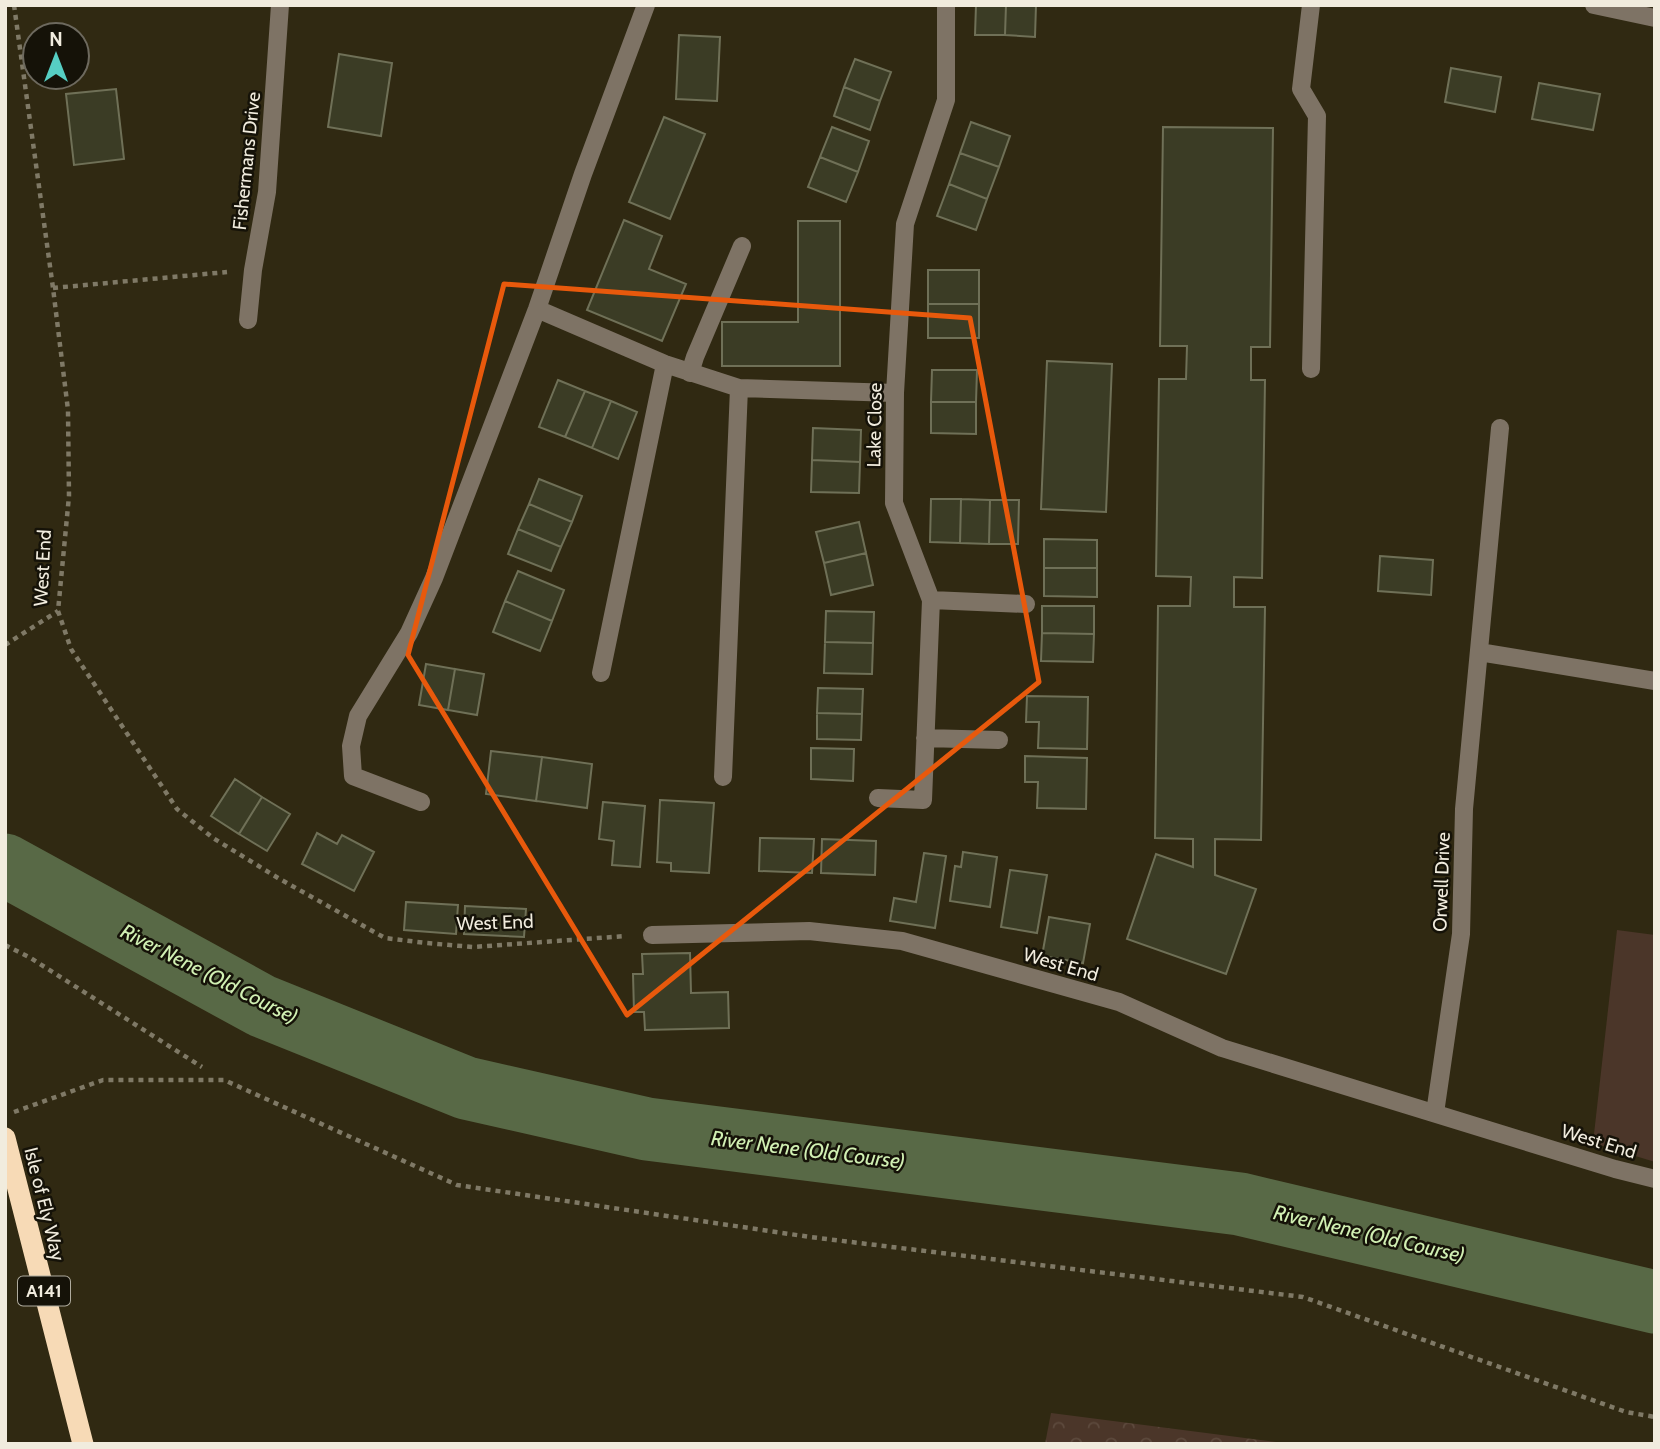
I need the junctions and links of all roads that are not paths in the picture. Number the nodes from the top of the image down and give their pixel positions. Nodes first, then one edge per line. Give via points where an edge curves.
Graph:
1 (280, 5) edge
2 (646, 5) edge
3 (946, 5) edge
4 (1311, 5) edge
5 (1594, 5) edge
6 (1655, 18) edge
7 (742, 246) dead end
8 (537, 309) junction
9 (248, 320) dead end
10 (665, 363) junction
11 (1311, 369) dead end
12 (690, 373) junction
13 (739, 388) junction
14 (895, 393) junction
15 (1500, 428) dead end
16 (931, 600) junction
17 (1026, 604) dead end
18 (1479, 652) junction
19 (601, 673) dead end
20 (1655, 681) edge
21 (925, 738) junction
22 (999, 740) dead end
23 (723, 777) dead end
24 (878, 799) dead end
25 (421, 802) dead end
26 (652, 935) road end
27 (1434, 1113) junction
28 (5, 1138) edge
29 (1655, 1179) edge
30 (83, 1444) edge

1 - 9 street, Fishermans Drive via 267,192
2 - 8 street
3 - 14 street, Lake Close via 946,100 905,224
4 - 11 street via 1301,89 1317,116
5 - 6 street
7 - 12 street
8 - 10 street
8 - 25 street via 434,578 409,633 358,716 351,746 353,776
10 - 12 street
10 - 19 street
12 - 13 street
13 - 14 street
13 - 23 street
14 - 16 street, Lake Close via 894,503
15 - 18 street, Orwell Drive
16 - 17 street
16 - 21 street, Lake Close
18 - 20 street
18 - 27 street, Orwell Drive via 1464,809 1461,934
21 - 22 street
21 - 24 street, Lake Close via 923,800
26 - 27 street, West End via 808,931 902,941 1119,1002 1222,1048
27 - 29 street, West End
28 - 30 highway, Isle of Ely Way / A141

